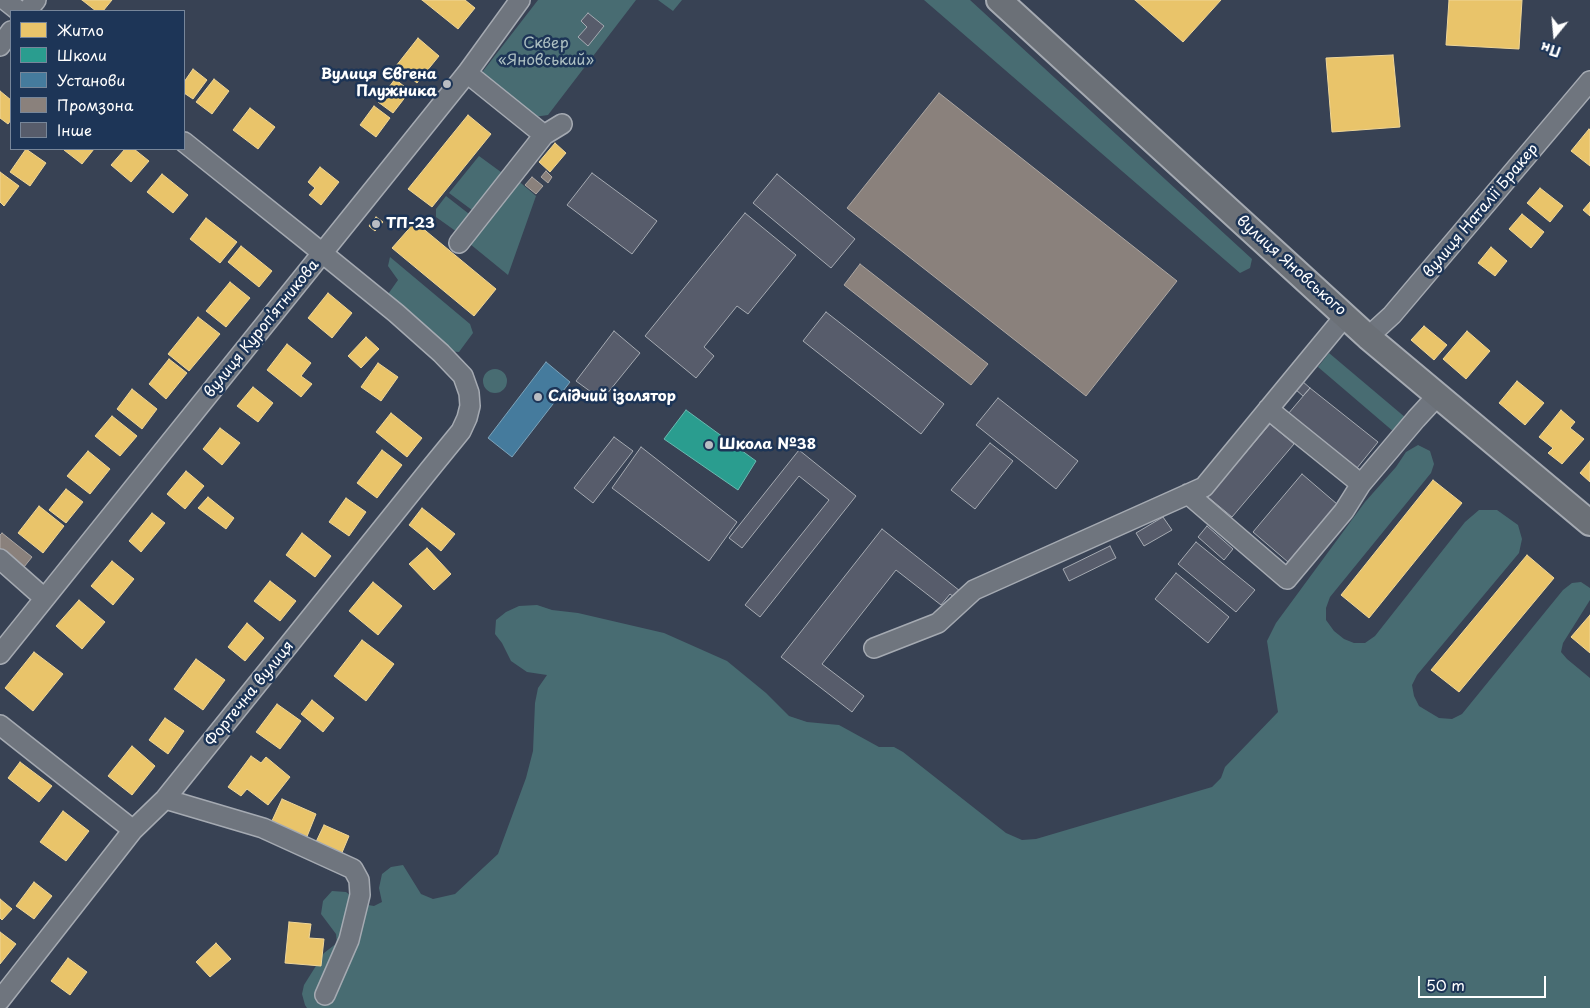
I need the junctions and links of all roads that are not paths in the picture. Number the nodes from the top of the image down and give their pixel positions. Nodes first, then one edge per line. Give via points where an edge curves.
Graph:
1 (5, 0) edge
2 (36, 0) edge
3 (520, 0) edge
4 (1000, 0) edge
5 (18, 10) edge
6 (28, 10) edge
7 (10, 32) edge
8 (0, 46) edge
9 (467, 73) junction
10 (1589, 84) edge
11 (562, 124) dead end
12 (544, 135) junction
13 (185, 143) edge
14 (459, 243) dead end
15 (323, 254) junction
16 (1345, 316) junction
17 (1368, 337) junction
18 (1438, 395) junction
19 (1268, 409) junction
20 (1361, 484) junction
21 (1188, 494) junction
22 (1590, 523) edge
23 (0, 559) edge
24 (44, 598) junction
25 (874, 648) dead end
26 (0, 654) edge
27 (0, 725) edge
28 (165, 799) junction
29 (133, 830) junction
30 (325, 995) dead end
31 (0, 1000) edge

1 - 5 street
2 - 6 street
3 - 9 street, вулиця Куропʼятникова
4 - 16 main road, вулиця Яновського
7 - 8 street
9 - 12 street
9 - 15 street, вулиця Куропʼятникова
10 - 17 street, вулиця Наталії Бракер via 1392,315
11 - 12 street
12 - 14 street
13 - 15 street
15 - 24 street, вулиця Куропʼятникова
15 - 28 street, Фортечна вулиця via 409,325 463,376 469,393 467,418 461,431
16 - 17 main road, вулиця Яновського
16 - 19 street
17 - 18 main road, вулиця Яновського
18 - 20 street
18 - 22 main road, вулиця Яновського
19 - 20 street
19 - 21 street via 1204,487
20 - 21 street via 1344,512 1287,579
21 - 25 street via 974,590 938,623
23 - 24 street
24 - 26 street, вулиця Куропʼятникова
27 - 29 street
28 - 29 street, Фортечна вулиця
28 - 30 street via 263,828 353,869 359,880 360,895 349,940
29 - 31 street, Фортечна вулиця

